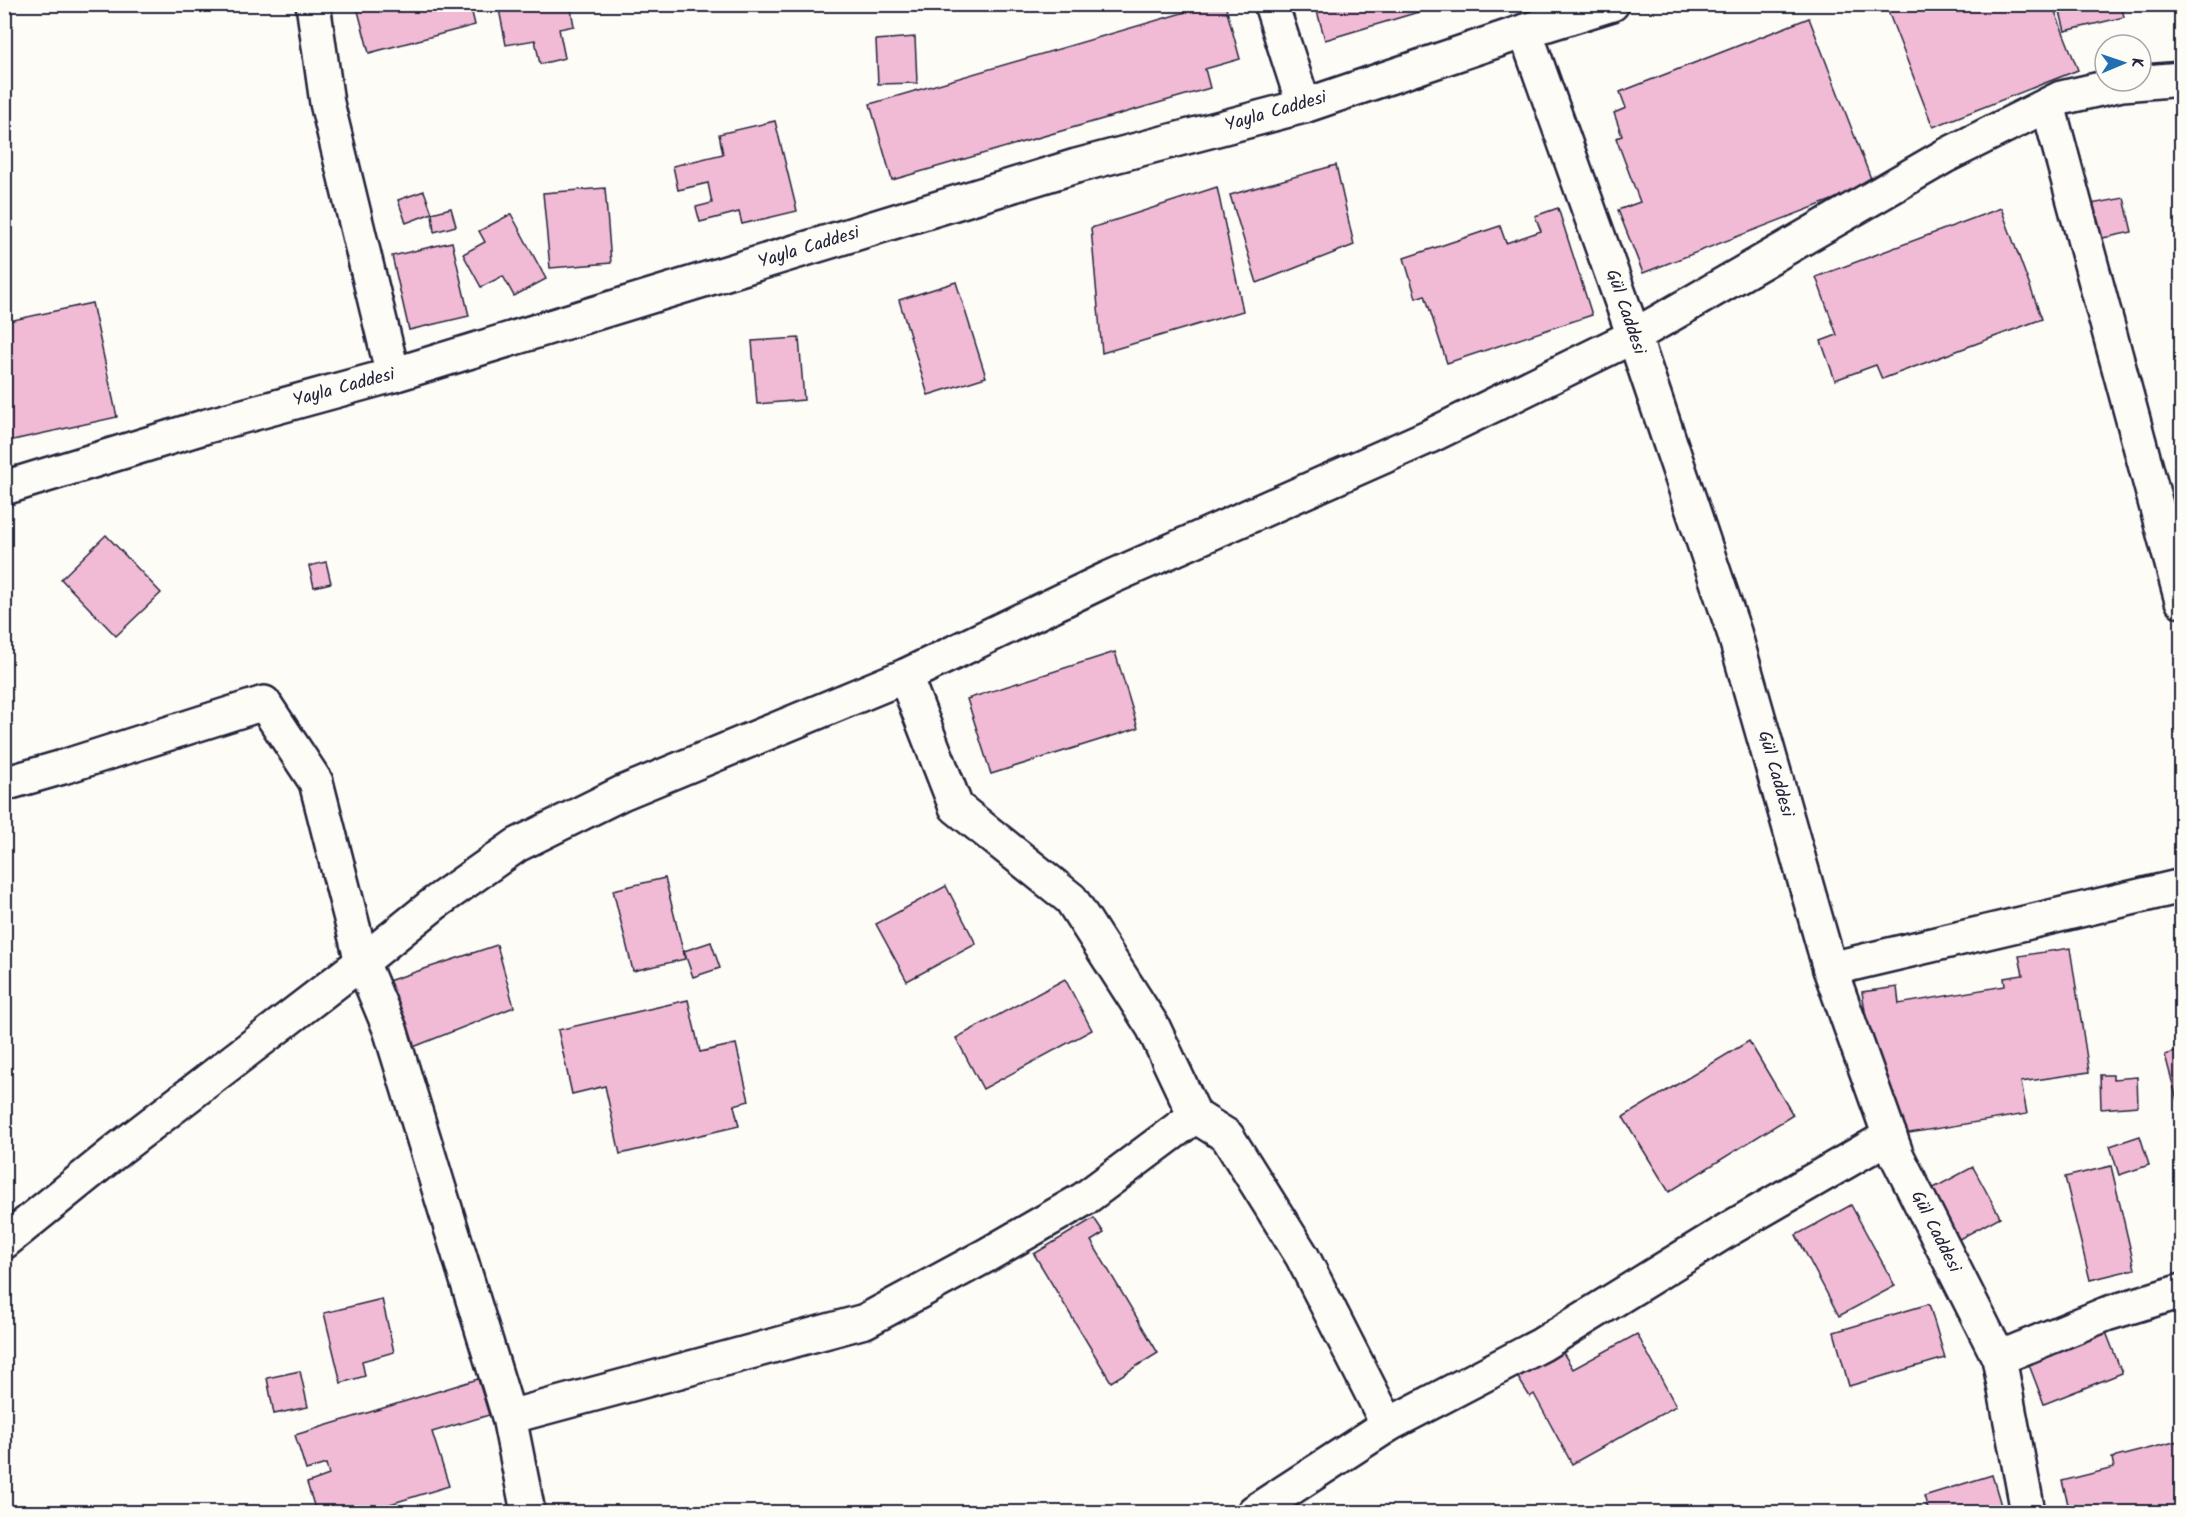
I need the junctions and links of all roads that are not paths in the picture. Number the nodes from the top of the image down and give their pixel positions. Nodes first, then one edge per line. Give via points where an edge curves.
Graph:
1 (313, 4) edge
2 (1270, 4) edge
3 (1612, 4) edge
4 (1525, 31) junction
5 (2181, 79) edge
6 (2048, 105) junction
7 (1304, 106) junction
8 (1634, 336) junction
9 (393, 375) junction
10 (4, 488) edge
11 (2169, 502) edge
12 (2181, 601) edge
13 (905, 676) junction
14 (4, 784) edge
15 (2181, 886) edge
16 (362, 962) junction
17 (1830, 969) junction
18 (1195, 1116) junction
19 (1890, 1136) junction
20 (4, 1242) edge
21 (2181, 1291) edge
22 (1999, 1358) junction
23 (509, 1417) junction
24 (1388, 1425) junction
25 (528, 1512) edge
26 (1254, 1512) edge
27 (2028, 1512) edge

1 - 9 street via 327,103
2 - 7 street
3 - 4 street, Yayla Caddesi
4 - 7 street, Yayla Caddesi
4 - 8 street, Gül Caddesi
5 - 6 street via 2122,84 2061,98
6 - 8 street via 1945,156
6 - 11 street
7 - 9 street, Yayla Caddesi via 1076,166
8 - 13 street via 1430,436 1107,579
8 - 17 street, Gül Caddesi via 1734,632
9 - 10 street, Yayla Caddesi
11 - 12 street
13 - 16 street via 622,793 517,845 435,903
13 - 18 street via 956,807 1071,899 1153,1027
14 - 16 street via 264,703 316,782
15 - 17 street
16 - 20 street
16 - 23 street via 390,1029
17 - 19 street, Gül Caddesi
18 - 23 street via 1084,1199 865,1321
18 - 24 street via 1227,1136 1302,1256
19 - 22 street, Gül Caddesi
19 - 24 street via 1541,1345
21 - 22 street via 2106,1314
22 - 27 street, Gül Caddesi
23 - 25 street
24 - 26 street

